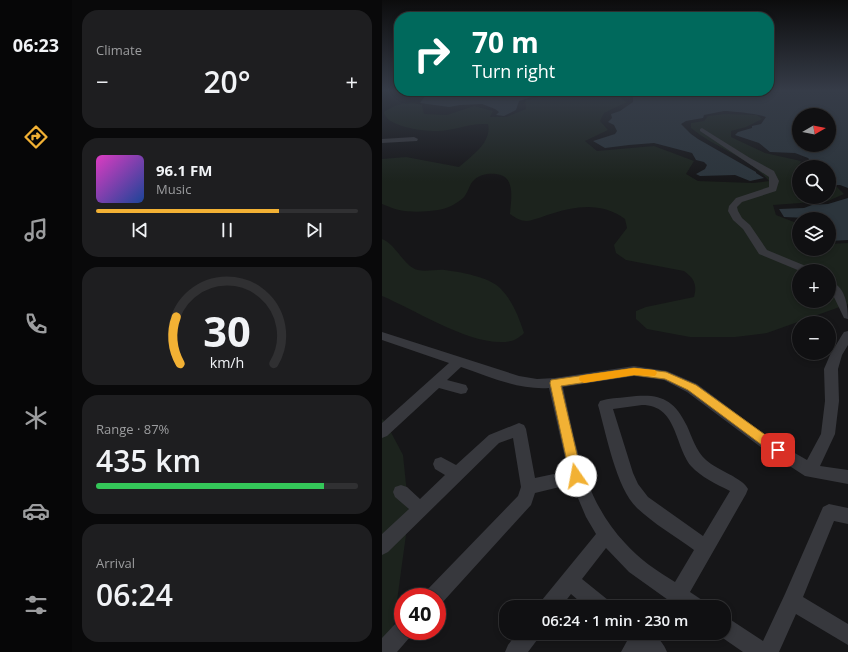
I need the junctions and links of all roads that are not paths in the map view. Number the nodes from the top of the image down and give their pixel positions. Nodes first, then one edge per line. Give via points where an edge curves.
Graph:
1 (702, 130) dead end
2 (414, 139) dead end
3 (382, 141) edge
4 (792, 264) edge
5 (836, 291) edge
6 (848, 315) edge
7 (848, 335) edge
8 (382, 336) edge
9 (459, 361) junction
10 (437, 382) junction
11 (555, 383) junction
12 (461, 389) dead end
13 (382, 432) edge
14 (441, 464) dead end
15 (811, 471) junction
16 (457, 474) junction
17 (576, 476) junction
18 (848, 477) edge
19 (529, 487) junction
20 (401, 492) dead end
21 (420, 509) junction
22 (848, 516) edge
23 (606, 535) junction
24 (382, 546) edge
25 (705, 548) junction
26 (569, 581) junction
27 (442, 588) edge
28 (678, 595) junction
29 (554, 600) edge
30 (592, 600) edge
31 (685, 600) edge
32 (792, 601) junction
33 (731, 632) edge
34 (848, 636) edge
35 (394, 640) edge
36 (524, 640) edge
37 (635, 641) edge
38 (383, 652) edge
39 (515, 652) edge
40 (657, 652) edge
41 (761, 652) edge
42 (768, 652) edge

1 - 4 street via 774,176 773,189 739,200 733,206 733,212 747,227 763,252
2 - 3 street
5 - 6 street
7 - 15 street via 831,369 832,401 828,434
8 - 9 street
9 - 10 street
9 - 11 street via 518,381
10 - 12 street
10 - 13 street
11 - 15 street via 634,371 666,376 692,388 767,444
11 - 17 street
14 - 16 street
15 - 18 street
16 - 19 street via 494,439 519,429
16 - 21 street
17 - 19 street
17 - 23 street via 586,504
19 - 27 street via 525,500
20 - 21 street
21 - 24 street
22 - 32 street via 829,512
23 - 26 street
23 - 28 street via 636,565
25 - 25 street via 740,490 697,461 674,415 655,400 605,405 624,473 632,489 642,502
25 - 28 street
26 - 29 street
26 - 30 street
28 - 31 street
32 - 34 street
32 - 42 street
33 - 41 street
35 - 38 street
36 - 39 street
37 - 40 street

